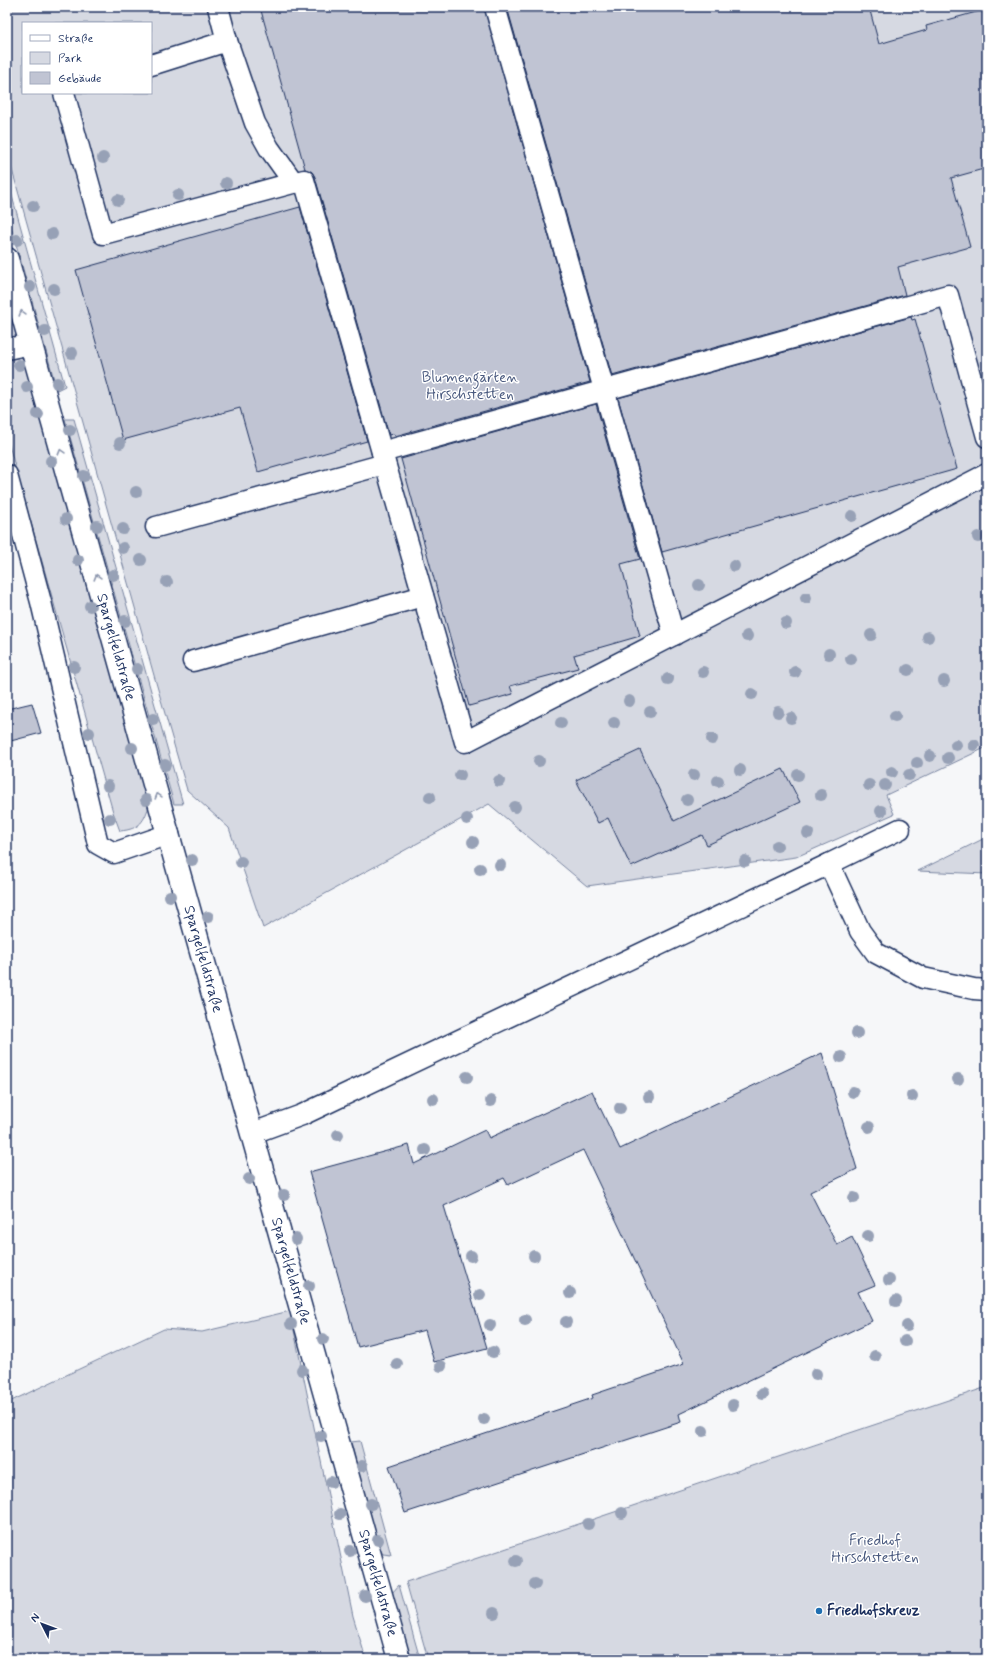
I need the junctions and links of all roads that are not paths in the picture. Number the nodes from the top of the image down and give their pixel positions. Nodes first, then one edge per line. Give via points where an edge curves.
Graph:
1 (218, 7) edge
2 (495, 7) edge
3 (227, 41) junction
4 (152, 65) edge
5 (64, 94) edge
6 (294, 183) junction
7 (7, 259) edge
8 (31, 344) junction
9 (7, 349) edge
10 (604, 390) junction
11 (987, 437) edge
12 (383, 458) junction
13 (987, 474) edge
14 (7, 475) edge
15 (156, 527) dead end
16 (423, 596) junction
17 (674, 635) junction
18 (193, 660) dead end
19 (900, 829) dead end
20 (169, 834) junction
21 (830, 864) junction
22 (987, 990) edge
23 (253, 1133) junction
24 (399, 1659) edge

1 - 3 lane
2 - 10 lane
3 - 4 lane
3 - 6 lane via 255,122
5 - 6 lane via 103,234
6 - 12 lane via 304,180
8 -> 7 street, Spargelfeldstraße
8 - 9 lane
20 -> 8 street, Spargelfeldstraße
10 - 11 lane via 948,295
10 - 12 lane
10 - 17 lane
12 - 15 lane
12 - 16 lane
13 - 17 lane
14 - 20 lane via 41,602 98,844 114,853
16 - 17 lane via 465,742
16 - 18 lane
19 - 21 lane
20 - 23 street, Spargelfeldstraße
21 - 22 lane via 860,931 876,952 923,978
21 - 23 lane via 302,1115
23 - 24 street, Spargelfeldstraße

